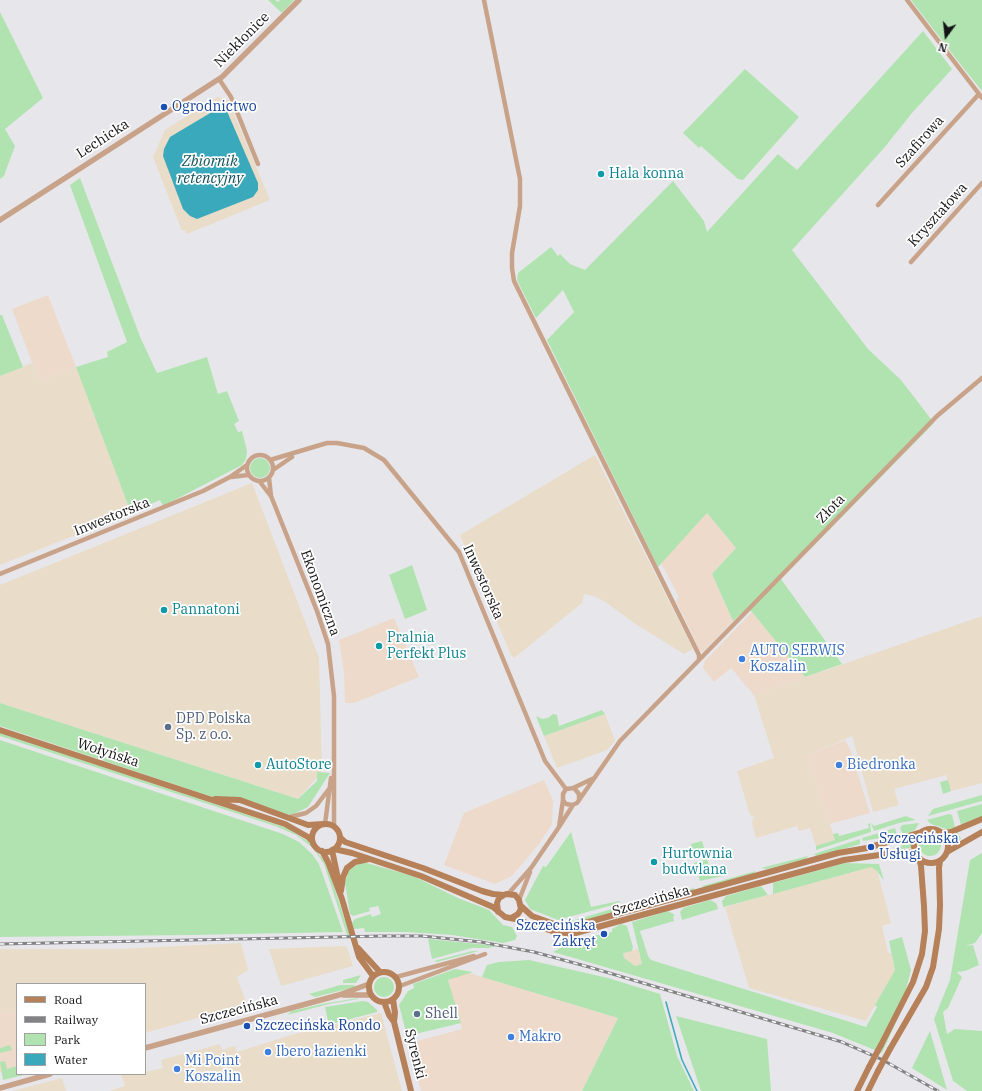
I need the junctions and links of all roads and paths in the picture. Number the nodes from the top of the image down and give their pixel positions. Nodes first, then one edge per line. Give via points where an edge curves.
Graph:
1 (298, 0) edge
2 (484, 0) edge
3 (907, 0) edge
4 (219, 79) junction
5 (980, 96) edge
6 (258, 164) dead end
7 (982, 183) edge
8 (878, 205) dead end
9 (0, 220) edge
10 (911, 262) dead end
11 (982, 378) edge
12 (297, 454) junction
13 (270, 460) junction
14 (247, 465) junction
15 (273, 470) junction
16 (248, 475) junction
17 (230, 477) junction
18 (268, 478) junction
19 (260, 482) junction
20 (271, 496) junction
21 (0, 574) edge
22 (699, 660) junction
23 (0, 730) edge
24 (333, 773) junction
25 (593, 779) junction
26 (572, 788) junction
27 (329, 789) junction
28 (566, 790) junction
29 (209, 799) junction
30 (580, 799) junction
31 (563, 800) junction
32 (573, 805) junction
33 (290, 817) junction
34 (982, 819) edge
35 (324, 824) junction
36 (334, 826) junction
37 (559, 827) junction
38 (982, 832) edge
39 (919, 833) junction
40 (942, 833) junction
41 (340, 837) junction
42 (312, 841) junction
43 (333, 850) junction
44 (322, 851) junction
45 (947, 852) junction
46 (915, 853) junction
47 (919, 858) junction
48 (372, 859) junction
49 (940, 861) junction
50 (532, 868) junction
51 (341, 891) junction
52 (506, 894) junction
53 (342, 899) junction
54 (520, 903) junction
55 (498, 912) junction
56 (511, 918) junction
57 (356, 947) junction
58 (380, 972) junction
59 (373, 976) junction
60 (396, 978) junction
61 (369, 984) junction
62 (400, 986) junction
63 (371, 994) junction
64 (338, 995) junction
65 (393, 999) junction
66 (384, 1002) junction
67 (394, 1022) junction
68 (146, 1048) edge
69 (46, 1075) edge
70 (0, 1088) edge
71 (412, 1091) edge
72 (857, 1091) edge
73 (868, 1091) edge

1 - 4 street, Niekłonice via 238,63
2 - 22 street via 520,178 520,206 512,253 514,282 696,648
3 - 5 street
4 - 6 street via 231,98
4 - 9 street, Lechicka
5 - 8 street, Szafirowa
7 - 10 street, Kryształowa
11 - 22 street, Złota via 937,416
12 - 13 street, Inwestorska
12 - 15 street, Inwestorska
12 - 28 street, Inwestorska via 327,444 348,444 374,453 384,460 452,541 466,566 545,761
13 - 14 street via 263,455 256,455 250,458
13 - 15 street
14 - 16 street
14 - 17 street, Inwestorska
15 - 18 street
16 - 17 street, Inwestorska
16 - 19 street
17 - 21 street, Inwestorska via 163,509
18 - 19 street
18 - 20 street, Ekonomiczna
19 - 20 street, Ekonomiczna
20 - 24 street, Ekonomiczna via 328,644 334,696
22 - 25 street, Złota via 620,741
23 - 29 main road, Wołyńska
24 - 27 street, Ekonomiczna
24 - 36 street, Ekonomiczna
25 - 26 street
25 - 30 street, Złota
26 - 28 street
26 - 30 street via 578,791
27 - 33 street via 316,806 306,813
27 - 35 street, Ekonomiczna
28 - 31 street via 562,794
29 - 33 main road, Wołyńska via 240,800
29 - 42 main road, Wołyńska via 285,824
30 - 32 street
31 - 32 street via 566,804
31 - 37 street
32 - 37 street
33 - 35 main road, Wołyńska via 308,825
34 - 40 main road via 951,832
35 - 36 main road
35 - 42 main road via 315,829
36 - 41 main road
37 - 50 street
38 - 45 main road
39 - 40 main road via 930,829
39 - 46 main road via 914,842
39 - 54 main road, Szczecińska via 574,926 558,925 528,914
40 - 45 main road via 947,840
41 - 43 main road
41 - 52 main road via 345,842 490,894
42 - 44 main road via 316,848
43 - 44 main road
43 - 48 main road
43 - 51 main road
44 - 53 main road
45 - 49 main road
46 - 47 main road
46 - 56 main road, Szczecińska via 901,852 844,860 572,934 552,931
47 - 49 main road via 928,863
47 - 72 main road, bridge via 925,931 922,954 913,982
48 - 51 main road via 355,862 347,868
48 - 55 main road via 421,876
49 - 73 main road, bridge via 939,929 933,967 926,987
50 - 52 street
50 - 54 street
51 - 53 main road
52 - 54 main road via 515,895
52 - 55 main road via 498,901
53 - 57 main road
54 - 56 main road via 518,914
55 - 56 main road
57 - 58 main road
57 - 59 main road via 358,957
58 - 59 main road
58 - 60 main road via 389,972
59 - 61 main road
60 - 62 main road
60 - 62 street via 483,954
61 - 63 main road
61 - 64 street, Szczecińska
62 - 65 main road
63 - 64 street, Szczecińska
63 - 66 main road via 374,999
64 - 68 street, Szczecińska
65 - 66 main road
65 - 67 main road, Syrenki via 396,1013
66 - 67 main road, Syrenki
67 - 71 main road, Syrenki
69 - 70 street

